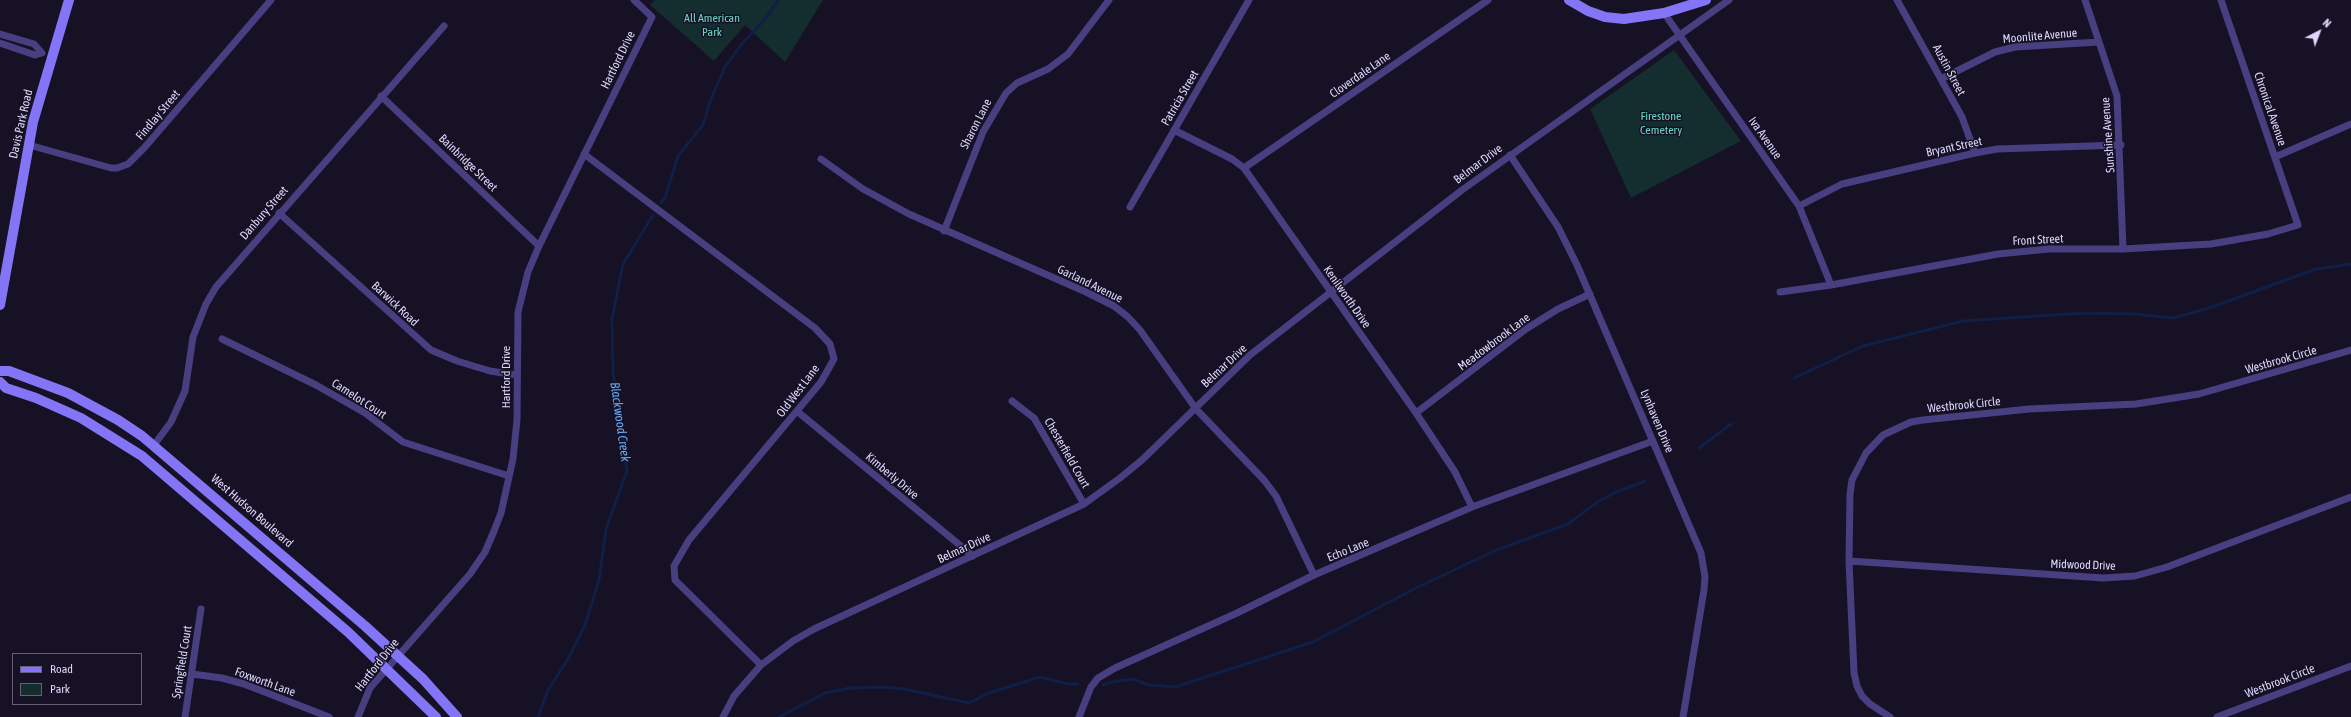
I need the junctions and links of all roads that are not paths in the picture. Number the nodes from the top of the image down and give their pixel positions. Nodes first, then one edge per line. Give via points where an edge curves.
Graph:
1 (69, 0) edge
2 (271, 0) edge
3 (634, 0) edge
4 (1109, 0) edge
5 (1249, 0) edge
6 (1488, 0) edge
7 (1569, 0) edge
8 (1706, 0) edge
9 (1729, 0) edge
10 (1897, 0) edge
11 (2085, 0) edge
12 (2221, 0) edge
13 (1664, 13) junction
14 (444, 26) dead end
15 (0, 34) edge
16 (1680, 36) junction
17 (2099, 42) junction
18 (0, 43) edge
19 (47, 54) junction
20 (1941, 79) junction
21 (381, 96) junction
22 (2351, 124) edge
23 (1174, 130) junction
24 (28, 145) junction
25 (2121, 145) junction
26 (1975, 153) junction
27 (584, 154) junction
28 (1510, 155) junction
29 (2275, 157) junction
30 (821, 159) dead end
31 (1244, 168) junction
32 (1799, 206) junction
33 (1130, 208) dead end
34 (279, 213) junction
35 (2298, 225) joint
36 (944, 231) junction
37 (539, 246) junction
38 (2123, 249) junction
39 (1831, 285) junction
40 (1780, 292) dead end
41 (1331, 294) junction
42 (1590, 294) junction
43 (0, 304) edge
44 (222, 339) dead end
45 (2351, 350) edge
46 (0, 371) edge
47 (516, 375) junction
48 (0, 382) edge
49 (1012, 401) dead end
50 (1196, 408) junction
51 (798, 412) junction
52 (1416, 413) junction
53 (1653, 441) junction
54 (154, 445) junction
55 (509, 476) junction
56 (2351, 497) edge
57 (1084, 504) junction
58 (1472, 507) junction
59 (973, 556) junction
60 (1849, 561) junction
61 (1314, 576) junction
62 (201, 609) dead end
63 (398, 655) junction
64 (761, 665) junction
65 (2351, 666) edge
66 (388, 668) junction
67 (192, 674) junction
68 (724, 715) edge
69 (185, 717) edge
70 (329, 717) edge
71 (358, 717) edge
72 (436, 717) edge
73 (457, 717) edge
74 (1079, 717) edge
75 (1683, 717) edge
76 (1890, 717) edge
77 (2217, 717) edge

1 - 19 main road, Davis Park Road
2 - 24 street, Findlay Street via 128,164 111,168
3 - 27 street, Hartford Drive via 652,17
4 - 36 street, Sharon Lane via 1068,54 1048,69 1017,84 1006,93 983,132
5 - 23 street, Patricia Street
6 - 31 street, Cloverdale Lane
7 - 13 main road via 1605,17 1624,19
8 - 13 main road
9 - 16 street, Belmar Drive
10 - 20 street, Austin Street
11 - 17 street, Sunshine Avenue
12 - 29 street, Chronical Avenue
13 - 16 street, Iva Avenue
14 - 21 street, Danbury Street
15 - 19 street via 34,44
16 - 28 street, Belmar Drive
16 - 32 street, Iva Avenue
17 - 20 street, Moonlite Avenue via 2015,47 1995,52
17 - 25 street, Sunshine Avenue via 2117,96
18 - 19 street via 35,55
19 - 24 main road, Davis Park Road
20 - 26 street, Austin Street via 1962,117
21 - 34 street, Danbury Street
21 - 37 street, Bainbridge Street
22 - 29 street
23 - 31 street, Kenilworth Drive via 1232,159
23 - 33 street, Patricia Street
24 - 43 main road, Davis Park Road
25 - 26 street, Bryant Street via 1997,149
25 - 38 street, Sunshine Avenue
26 - 32 street, Bryant Street via 1842,184
27 - 37 street, Hartford Drive
27 - 51 street, Old West Lane via 816,328 830,344 834,359 821,382
28 - 41 street, Belmar Drive
28 - 42 street, Lynhaven Drive via 1558,227
29 - 35 street, Chronical Avenue
30 - 36 street, Garland Avenue via 863,189
31 - 41 street, Kenilworth Drive
32 - 39 street, Iva Avenue
34 - 47 street, Barwick Road via 431,350 490,371
34 - 54 street, Danbury Street via 216,286 206,304 193,337 185,391 171,422
35 - 38 street, Front Street via 2268,234 2211,244
36 - 50 street, Garland Avenue via 1114,306 1140,330
37 - 47 street, Hartford Drive via 528,272 518,312
38 - 39 street, Front Street via 2049,249 1998,254
39 - 40 street, Front Street
41 - 50 street, Belmar Drive via 1250,355
41 - 52 street, Kenilworth Drive
42 - 52 street, Meadowbrook Lane via 1558,309 1526,329
42 - 53 street, Lynhaven Drive
44 - 55 street, Camelot Court via 316,385 365,413 403,442
45 - 60 street, Westbrook Circle via 2192,395 2136,404 2029,410 1923,420 1902,426 1883,435 1874,443 1852,480
46 - 54 main road, West Hudson Boulevard via 46,384 74,396 118,420
47 - 55 street, Hartford Drive via 516,435
48 - 66 main road via 6,388 81,418 142,456
49 - 57 street, Chesterfield Court via 1034,418
50 - 57 street, Belmar Drive via 1142,460
50 - 61 street, Garland Avenue via 1276,496
51 - 59 street, Kimberly Drive
51 - 64 street, Old West Lane via 689,540 679,553 674,566 674,580
52 - 58 street, Kenilworth Drive via 1455,472
53 - 58 street, Echo Lane
53 - 75 street, Lynhaven Drive via 1695,536 1704,566 1704,590
54 - 63 main road, West Hudson Boulevard
55 - 63 street, Hartford Drive via 501,513 482,556 470,574
56 - 60 street, Midwood Drive via 2167,567 2135,576 2103,578
57 - 59 street, Belmar Drive
58 - 61 street, Echo Lane
59 - 64 street, Belmar Drive via 814,629
60 - 76 street, Westbrook Circle via 1854,673 1857,686 1870,704
61 - 74 street, Echo Lane via 1098,678 1091,687
62 - 67 street, Springfield Court
63 - 66 street, Hartford Drive
63 - 73 main road, West Hudson Boulevard
64 - 68 street, Belmar Drive via 734,696
65 - 77 street, Westbrook Circle
66 - 71 street, Hartford Drive via 365,695
66 - 72 main road
67 - 69 street, Springfield Court
67 - 70 street, Foxworth Lane via 244,684

